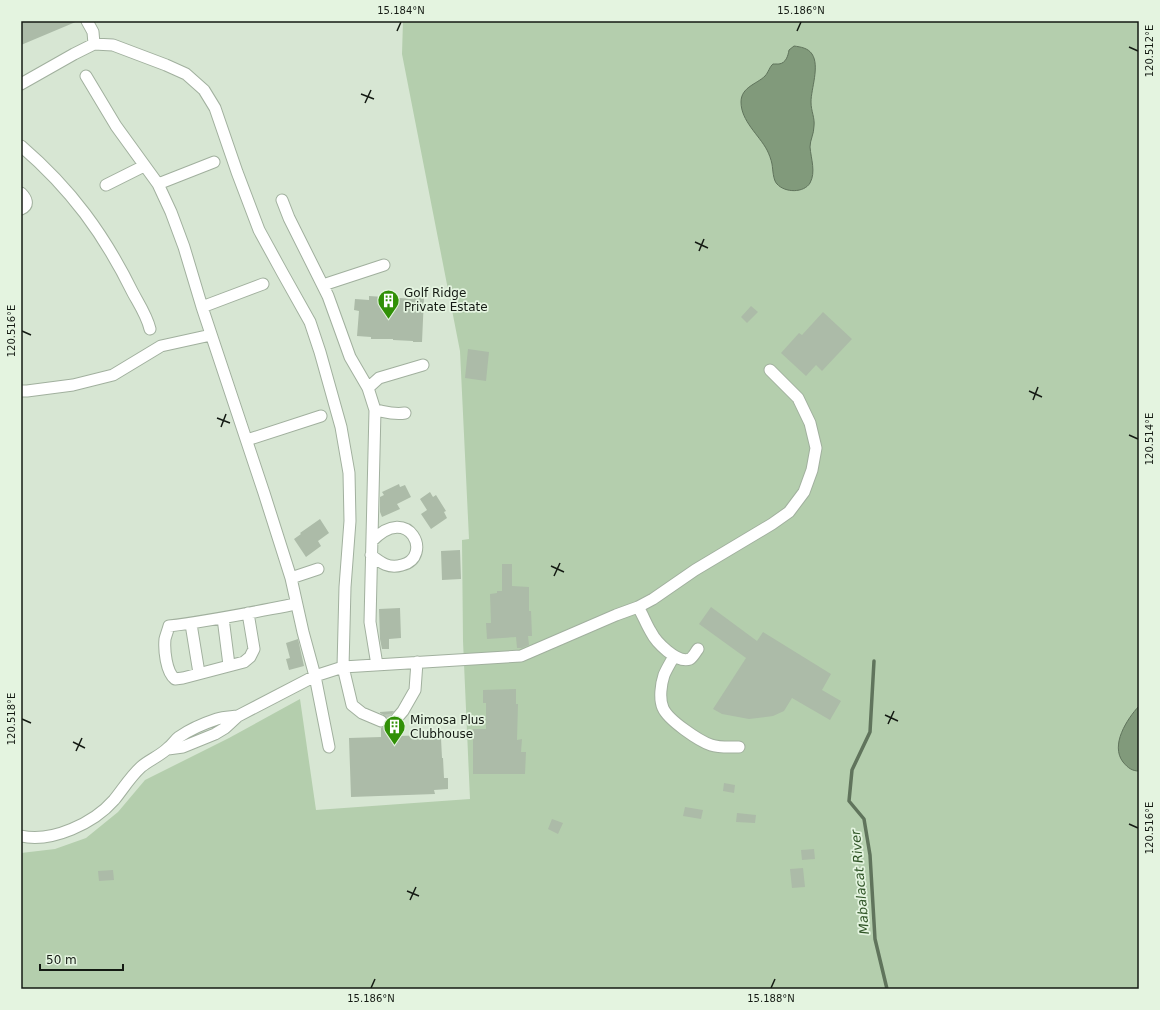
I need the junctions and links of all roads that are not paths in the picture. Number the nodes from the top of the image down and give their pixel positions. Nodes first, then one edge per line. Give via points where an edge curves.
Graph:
1 (87, 21) edge
2 (94, 44) junction
3 (86, 76) dead end
4 (21, 84) edge
5 (21, 146) edge
6 (214, 162) dead end
7 (144, 166) junction
8 (158, 184) junction
9 (106, 185) dead end
10 (21, 193) edge
11 (282, 200) dead end
12 (21, 209) edge
13 (384, 265) dead end
14 (263, 284) dead end
15 (323, 285) junction
16 (202, 307) junction
17 (150, 329) dead end
18 (211, 335) junction
19 (423, 365) dead end
20 (770, 370) dead end
21 (368, 388) junction
22 (21, 391) edge
23 (375, 410) junction
24 (405, 413) dead end
25 (321, 416) dead end
26 (247, 440) junction
27 (372, 541) junction
28 (371, 555) junction
29 (318, 569) dead end
30 (291, 578) junction
31 (296, 604) junction
32 (638, 607) junction
33 (248, 613) junction
34 (223, 618) junction
35 (191, 624) junction
36 (698, 649) dead end
37 (674, 656) junction
38 (417, 662) junction
39 (229, 665) junction
40 (377, 665) junction
41 (343, 667) junction
42 (199, 673) junction
43 (315, 676) junction
44 (397, 718) tunnel mouth
45 (380, 720) tunnel mouth
46 (739, 747) dead end
47 (328, 748) dead end
48 (21, 836) edge

1 - 2 street via 93,32
2 - 4 street
2 - 41 street via 113,45 166,65 186,74 204,90 215,108 259,230 310,322 341,427 349,473 350,521
3 - 7 street
5 - 17 street via 80,206 100,233 123,271
6 - 8 street
7 - 8 street
7 - 9 street
8 - 16 street via 184,246
10 - 12 street via 26,198 24,208
11 - 15 street via 288,218
13 - 15 street
14 - 16 street
15 - 21 street via 350,357
16 - 18 street
18 - 22 street via 161,346 113,375 73,385
18 - 26 street
19 - 21 street via 379,378
20 - 32 street via 798,398 810,423 816,448 804,492 789,512 772,524
21 - 23 street
23 - 24 street via 394,414
23 - 27 street
25 - 26 street
26 - 30 street
27 - 28 street
27 - 28 street via 385,530 398,527 409,530 417,545 410,561 400,566 385,565
28 - 40 street via 370,622
29 - 30 street
30 - 31 street
31 - 33 street
31 - 43 street
32 - 37 street via 651,633
32 - 38 street via 521,656
33 - 34 street
33 - 39 street via 254,650 244,662
34 - 35 street
34 - 39 street
35 - 42 street
35 - 42 street via 169,626 165,638 166,657 171,676 175,679
36 - 37 street via 692,658 682,659
37 - 46 street via 664,675 660,694 663,708 683,729 711,745
38 - 40 street
38 - 44 street via 415,690
39 - 42 street
40 - 41 street
41 - 43 street
41 - 45 street via 352,705 362,713
43 - 47 street
43 - 48 street via 238,716 218,718 179,737 168,749 140,768 114,800 86,822 55,835

